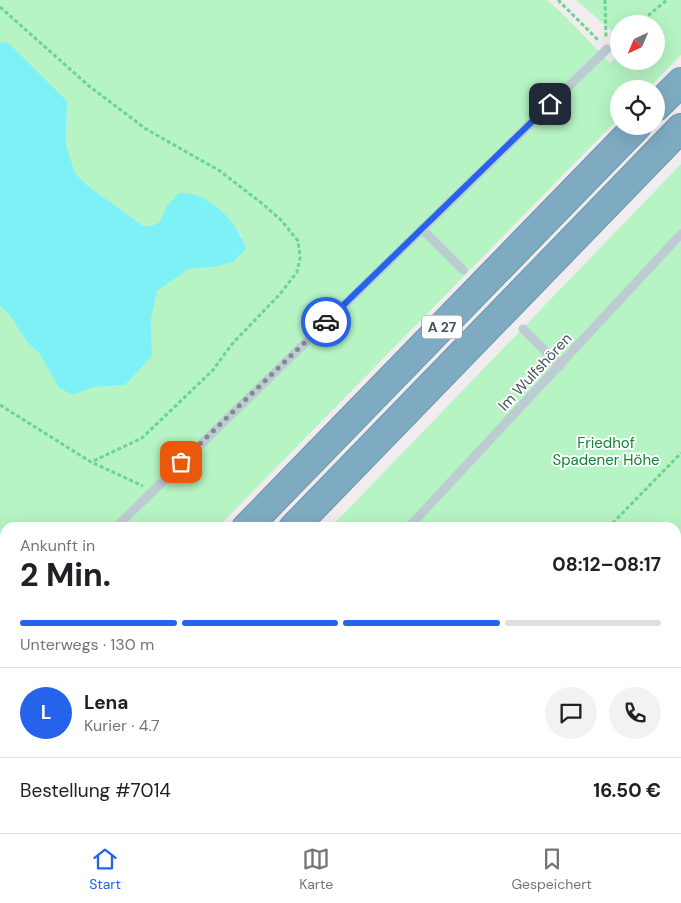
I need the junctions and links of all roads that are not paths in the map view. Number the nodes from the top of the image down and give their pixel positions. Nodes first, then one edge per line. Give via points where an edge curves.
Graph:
1 (607, 49) road end
2 (681, 82) edge
3 (665, 98) edge
4 (681, 128) edge
5 (628, 135) edge
6 (422, 229) junction
7 (681, 234) edge
8 (463, 270) dead end
9 (523, 329) dead end
10 (560, 366) junction
11 (121, 522) edge
12 (252, 522) edge
13 (299, 522) edge
14 (414, 522) edge

1 - 6 lane
2 - 3 highway
4 - 13 highway, A 27
5 - 12 highway, A 27
6 - 8 lane
6 - 11 lane
7 - 10 lane, Im Wulfshören
9 - 10 lane
10 - 14 lane, Im Wulfshören

